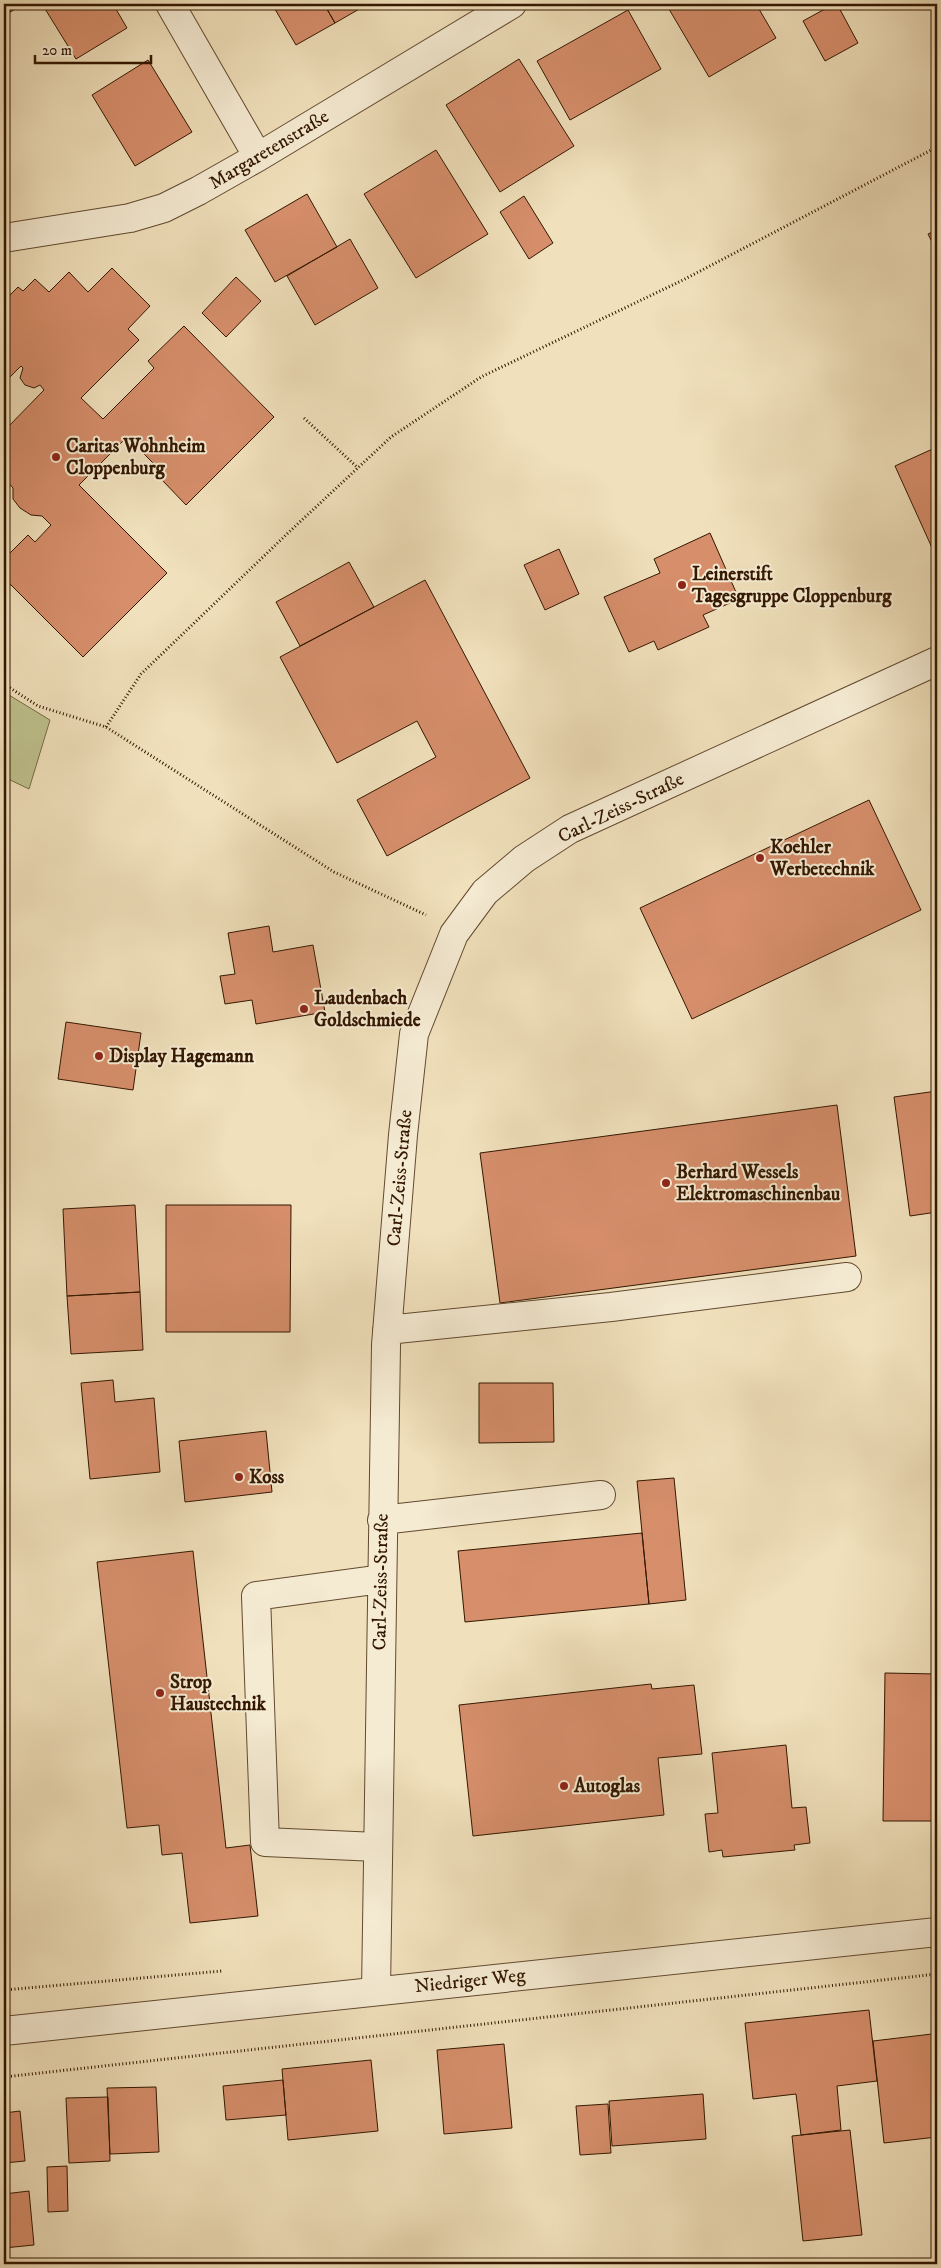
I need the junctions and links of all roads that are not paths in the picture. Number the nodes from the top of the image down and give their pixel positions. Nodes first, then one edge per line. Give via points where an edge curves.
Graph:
1 (170, 4) edge
2 (512, 4) edge
3 (258, 157) junction
4 (4, 238) edge
5 (937, 661) edge
6 (846, 1277) dead end
7 (387, 1330) junction
8 (601, 1495) dead end
9 (382, 1520) junction
10 (382, 1579) junction
11 (377, 1847) junction
12 (937, 1932) edge
13 (376, 1991) junction
14 (4, 2031) edge

1 - 3 street
2 - 3 street, Margaretenstraße
3 - 4 street, Margaretenstraße via 164,208 130,218
5 - 7 street, Carl-Zeiss-Straße via 570,829 524,859 485,892 454,934 414,1034 402,1135
6 - 7 street via 611,1307
7 - 9 street, Carl-Zeiss-Straße
8 - 9 street
9 - 10 street, Carl-Zeiss-Straße
10 - 11 street, Carl-Zeiss-Straße
10 - 11 street via 256,1596 265,1842
11 - 13 street, Carl-Zeiss-Straße
12 - 13 street, Niedriger Weg
13 - 14 street, Niedriger Weg

